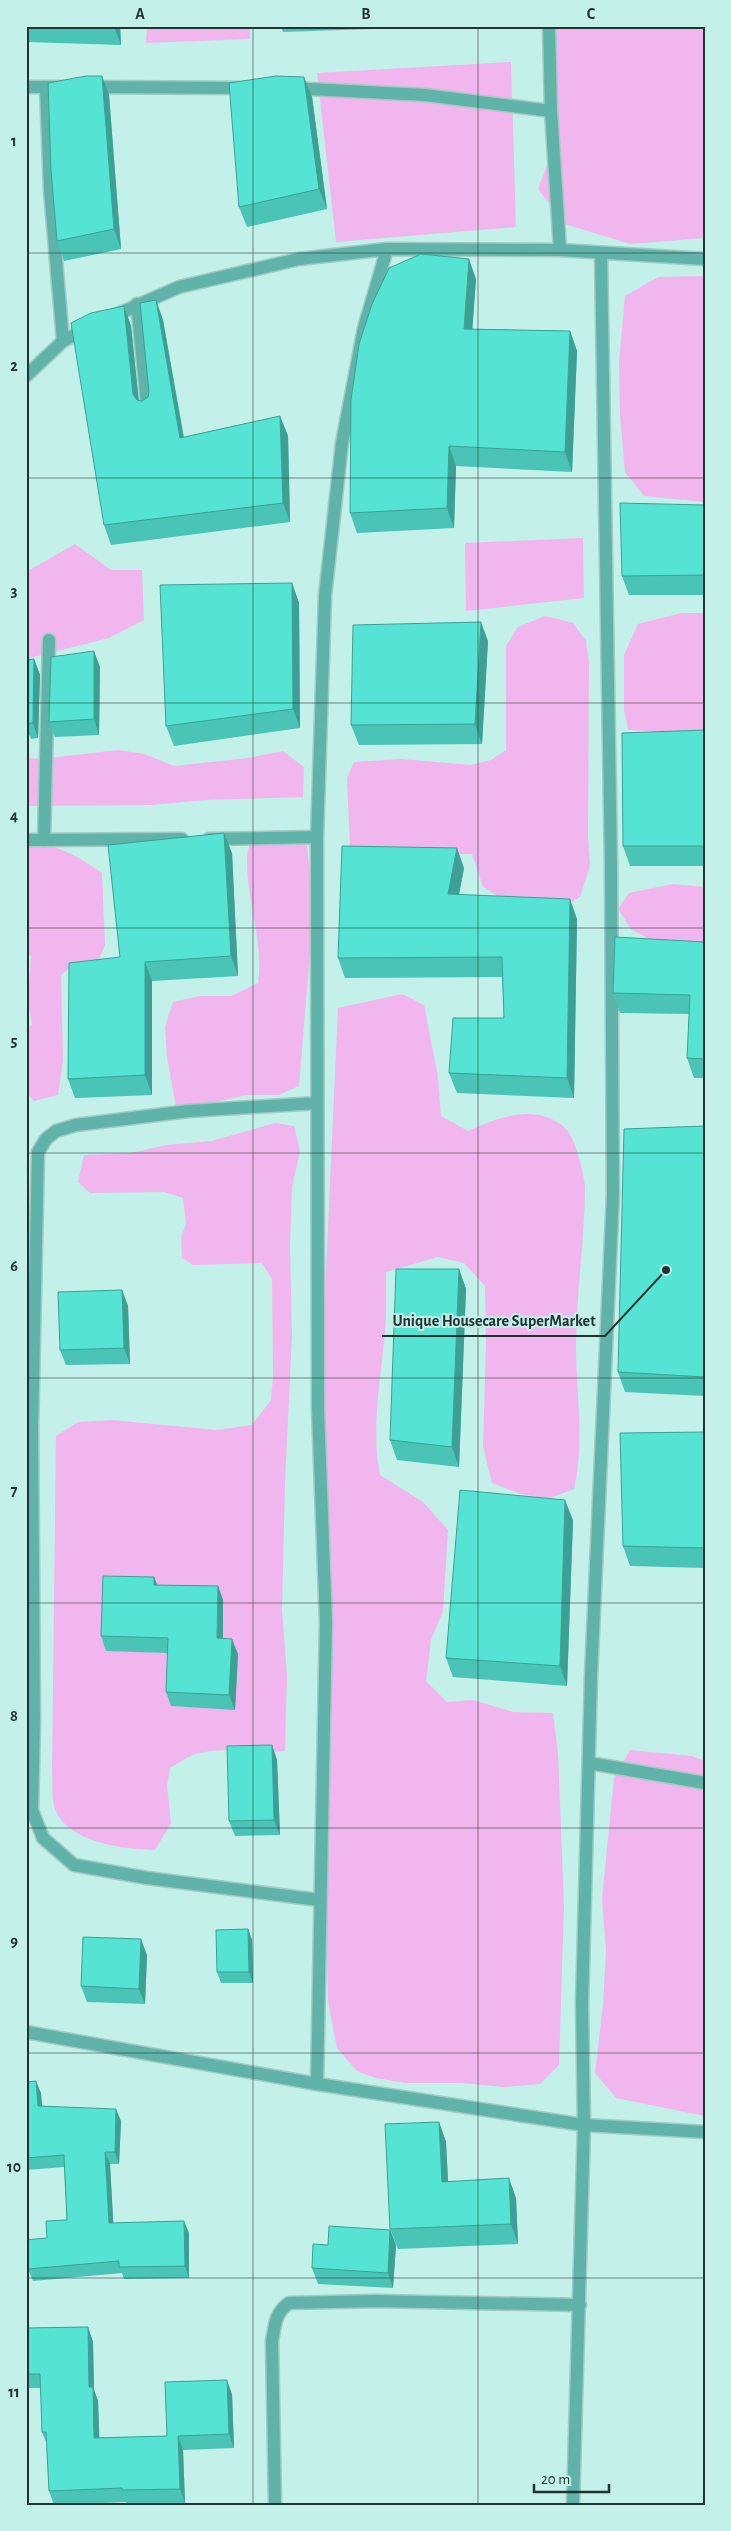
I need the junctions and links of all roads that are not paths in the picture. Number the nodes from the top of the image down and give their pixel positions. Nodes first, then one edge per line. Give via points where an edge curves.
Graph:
1 (549, 26) edge
2 (26, 87) edge
3 (46, 87) junction
4 (261, 88) edge
5 (281, 88) edge
6 (551, 111) junction
7 (387, 249) junction
8 (560, 250) junction
9 (601, 254) junction
10 (705, 258) edge
11 (137, 304) junction
12 (63, 341) junction
13 (26, 376) edge
14 (148, 412) edge
15 (49, 640) dead end
16 (316, 836) junction
17 (26, 840) edge
18 (44, 840) junction
19 (317, 1103) junction
20 (31, 1199) edge
21 (30, 1719) edge
22 (588, 1763) junction
23 (705, 1783) edge
24 (319, 1900) junction
25 (26, 2032) edge
26 (317, 2084) junction
27 (584, 2125) junction
28 (705, 2132) edge
29 (580, 2305) junction
30 (275, 2505) edge
31 (573, 2505) edge

1 - 6 street
2 - 3 street
3 - 4 street
3 - 12 street via 50,190
5 - 6 street via 426,95
6 - 8 street
7 - 8 street
7 - 11 street via 282,262 179,287
7 - 16 street via 364,328 342,443 325,596
8 - 9 street
9 - 10 street
9 - 22 street via 613,1194
11 - 12 street
11 - 14 street
12 - 13 street
15 - 18 street
16 - 18 street
16 - 19 street
17 - 18 street
19 - 20 street via 180,1112 76,1125 56,1131 38,1152
19 - 24 street via 318,1408 326,1622
20 - 21 street
21 - 24 street via 32,1810 43,1838 74,1865 147,1878
22 - 23 street
22 - 27 street via 582,2004
24 - 26 street
25 - 26 street
26 - 27 street
27 - 28 street
27 - 29 street
29 - 30 street via 376,2301 288,2303 276,2317 272,2341
29 - 31 street

